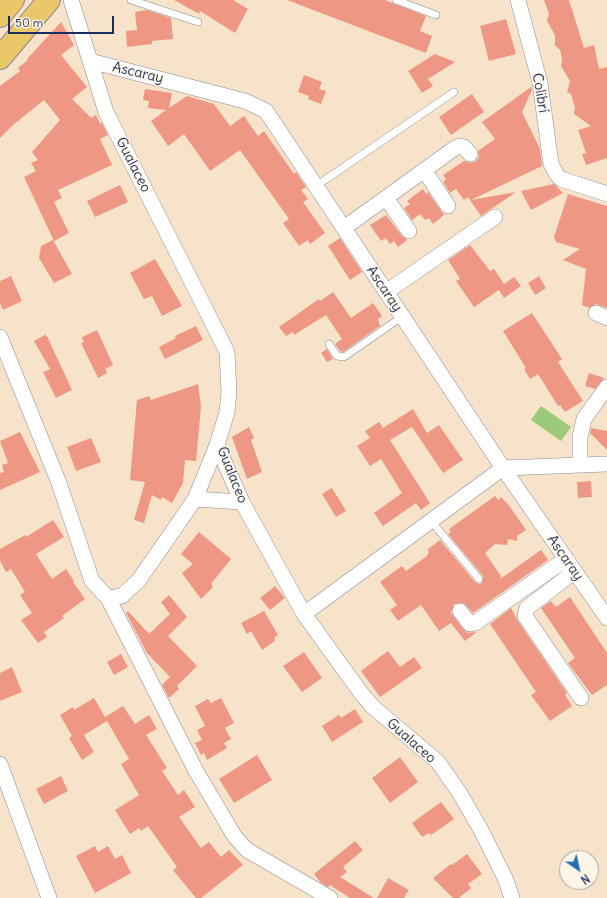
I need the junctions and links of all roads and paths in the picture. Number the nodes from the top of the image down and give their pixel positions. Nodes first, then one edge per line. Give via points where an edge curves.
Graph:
1 (13, 0) edge
2 (49, 0) edge
3 (71, 0) edge
4 (131, 0) edge
5 (396, 0) edge
6 (518, 0) edge
7 (436, 15) dead end
8 (0, 16) edge
9 (198, 22) dead end
10 (0, 58) edge
11 (90, 61) junction
12 (454, 92) dead end
13 (470, 154) dead end
14 (424, 170) junction
15 (316, 186) junction
16 (607, 194) edge
17 (386, 198) junction
18 (448, 206) dead end
19 (496, 218) dead end
20 (344, 228) junction
21 (409, 231) dead end
22 (386, 292) junction
23 (403, 316) junction
24 (0, 337) edge
25 (329, 344) dead end
26 (607, 386) edge
27 (218, 445) junction
28 (607, 464) edge
29 (580, 465) junction
30 (503, 468) junction
31 (195, 499) junction
32 (242, 502) junction
33 (432, 522) junction
34 (570, 565) junction
35 (479, 579) dead end
36 (108, 598) junction
37 (460, 611) dead end
38 (304, 614) junction
39 (607, 618) edge
40 (581, 698) dead end
41 (0, 764) edge
42 (49, 898) edge
43 (330, 898) edge
44 (512, 898) edge

1 - 8 highway
2 - 10 highway
3 - 11 street, Gualaceo
4 - 9 lane
5 - 7 lane
6 - 16 street, Colibrí via 540,82 551,164 557,175 567,181
11 - 15 street, Ascaray via 186,84 255,105 266,111
11 - 27 street, Gualaceo via 106,112 227,352 229,392
12 - 15 lane
13 - 14 street via 460,146
14 - 17 street
14 - 18 street
15 - 20 street, Ascaray
17 - 20 street
17 - 21 street
19 - 22 street
20 - 22 street, Ascaray
22 - 23 street, Ascaray
23 - 25 lane via 344,358 337,356
23 - 30 street, Ascaray
24 - 36 street via 59,483 87,567 98,589
26 - 29 street via 584,418 580,437
27 - 31 street
27 - 32 street, Gualaceo
28 - 29 street
29 - 30 street
30 - 33 street
30 - 34 street, Ascaray
31 - 32 street
31 - 36 street via 139,580 122,596
32 - 38 street, Gualaceo
33 - 35 lane
33 - 38 street
34 - 37 street via 476,623 470,624
34 - 39 street, Ascaray
34 - 40 street via 527,608 525,616
36 - 43 street via 196,771 235,837 248,850
38 - 44 street, Gualaceo via 361,693 438,762 482,830
41 - 42 street

